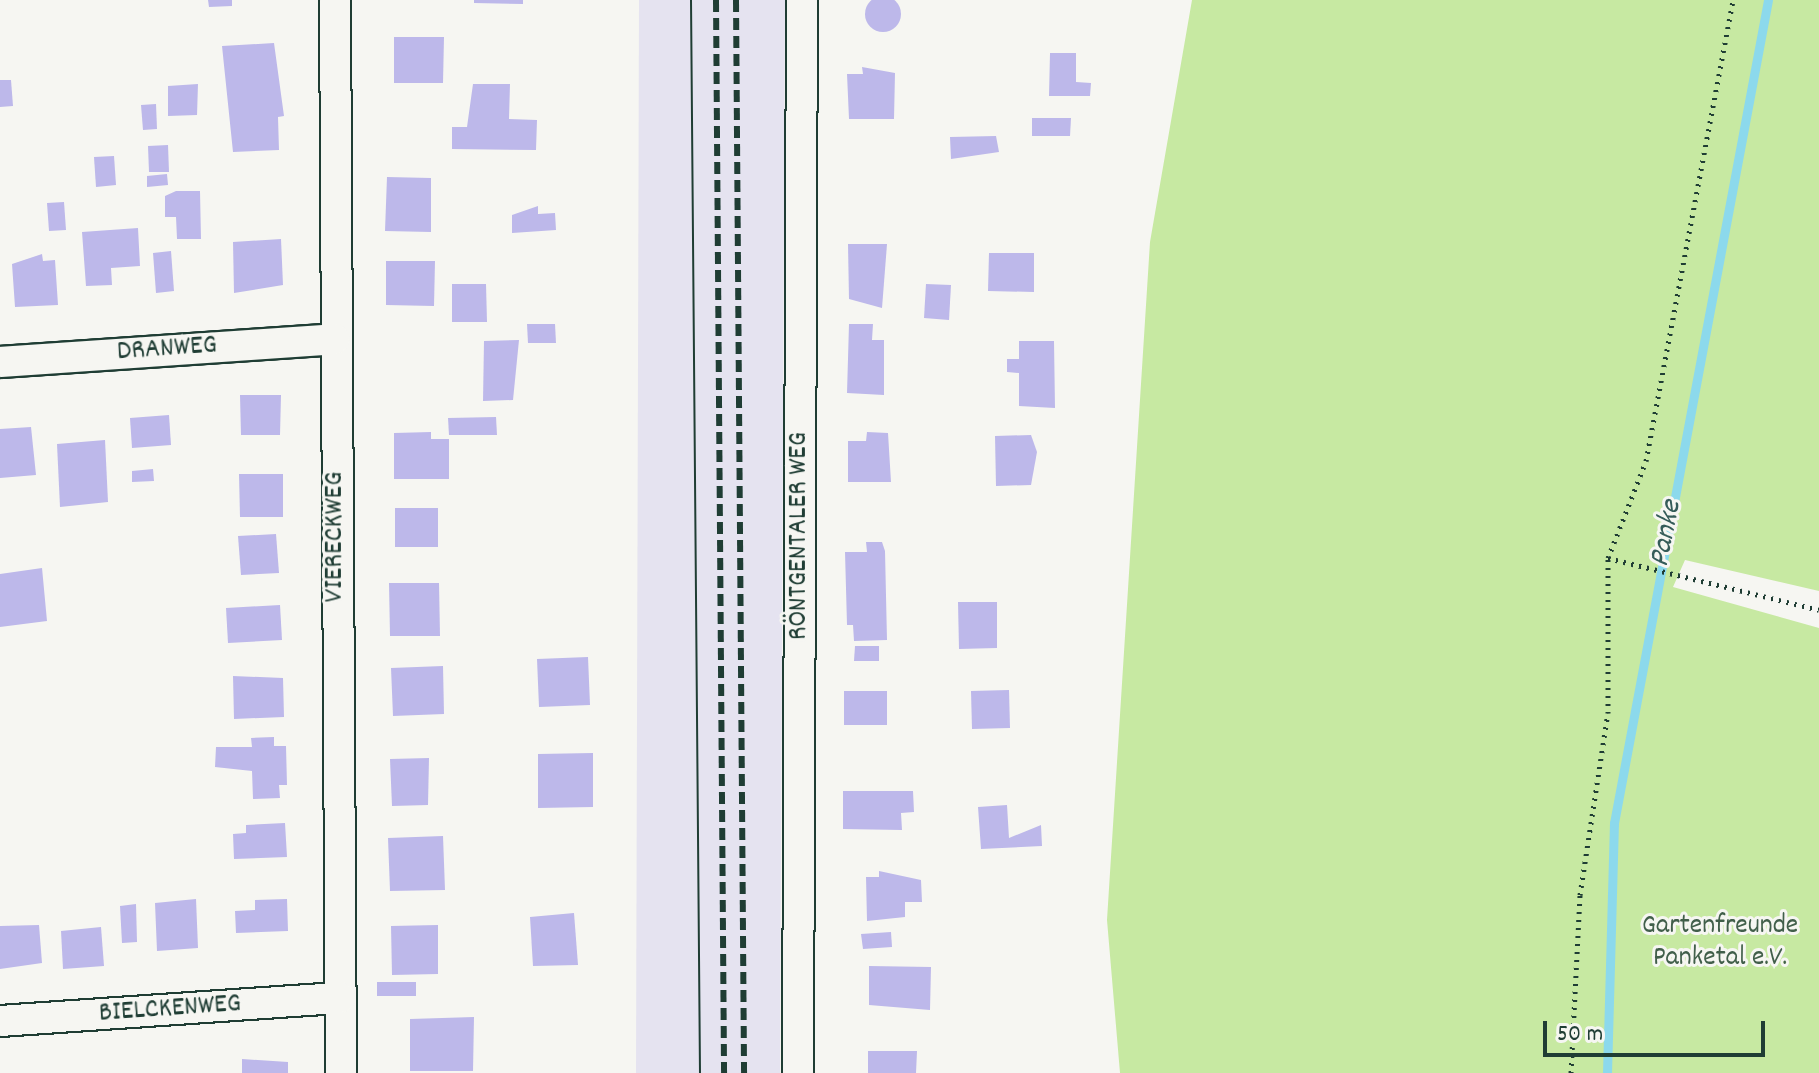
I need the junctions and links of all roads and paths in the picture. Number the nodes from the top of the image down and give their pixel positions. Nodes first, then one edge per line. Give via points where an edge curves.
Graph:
1 (335, 0) edge
2 (802, 0) edge
3 (1733, 0) edge
4 (334, 339) junction
5 (0, 362) edge
6 (1608, 558) junction
7 (1819, 610) edge
8 (340, 998) junction
9 (0, 1021) edge
10 (341, 1073) edge
11 (798, 1073) edge
12 (1571, 1073) edge

1 - 4 street, VIERECKWEG
2 - 11 street, RÖNTGENTALER WEG
3 - 6 path via 1646,461
4 - 5 street, DRANWEG
4 - 8 street, VIERECKWEG
6 - 7 path via 1698,576
6 - 12 path via 1608,713 1580,895
8 - 9 street, BIELCKENWEG
8 - 10 street, VIERECKWEG

